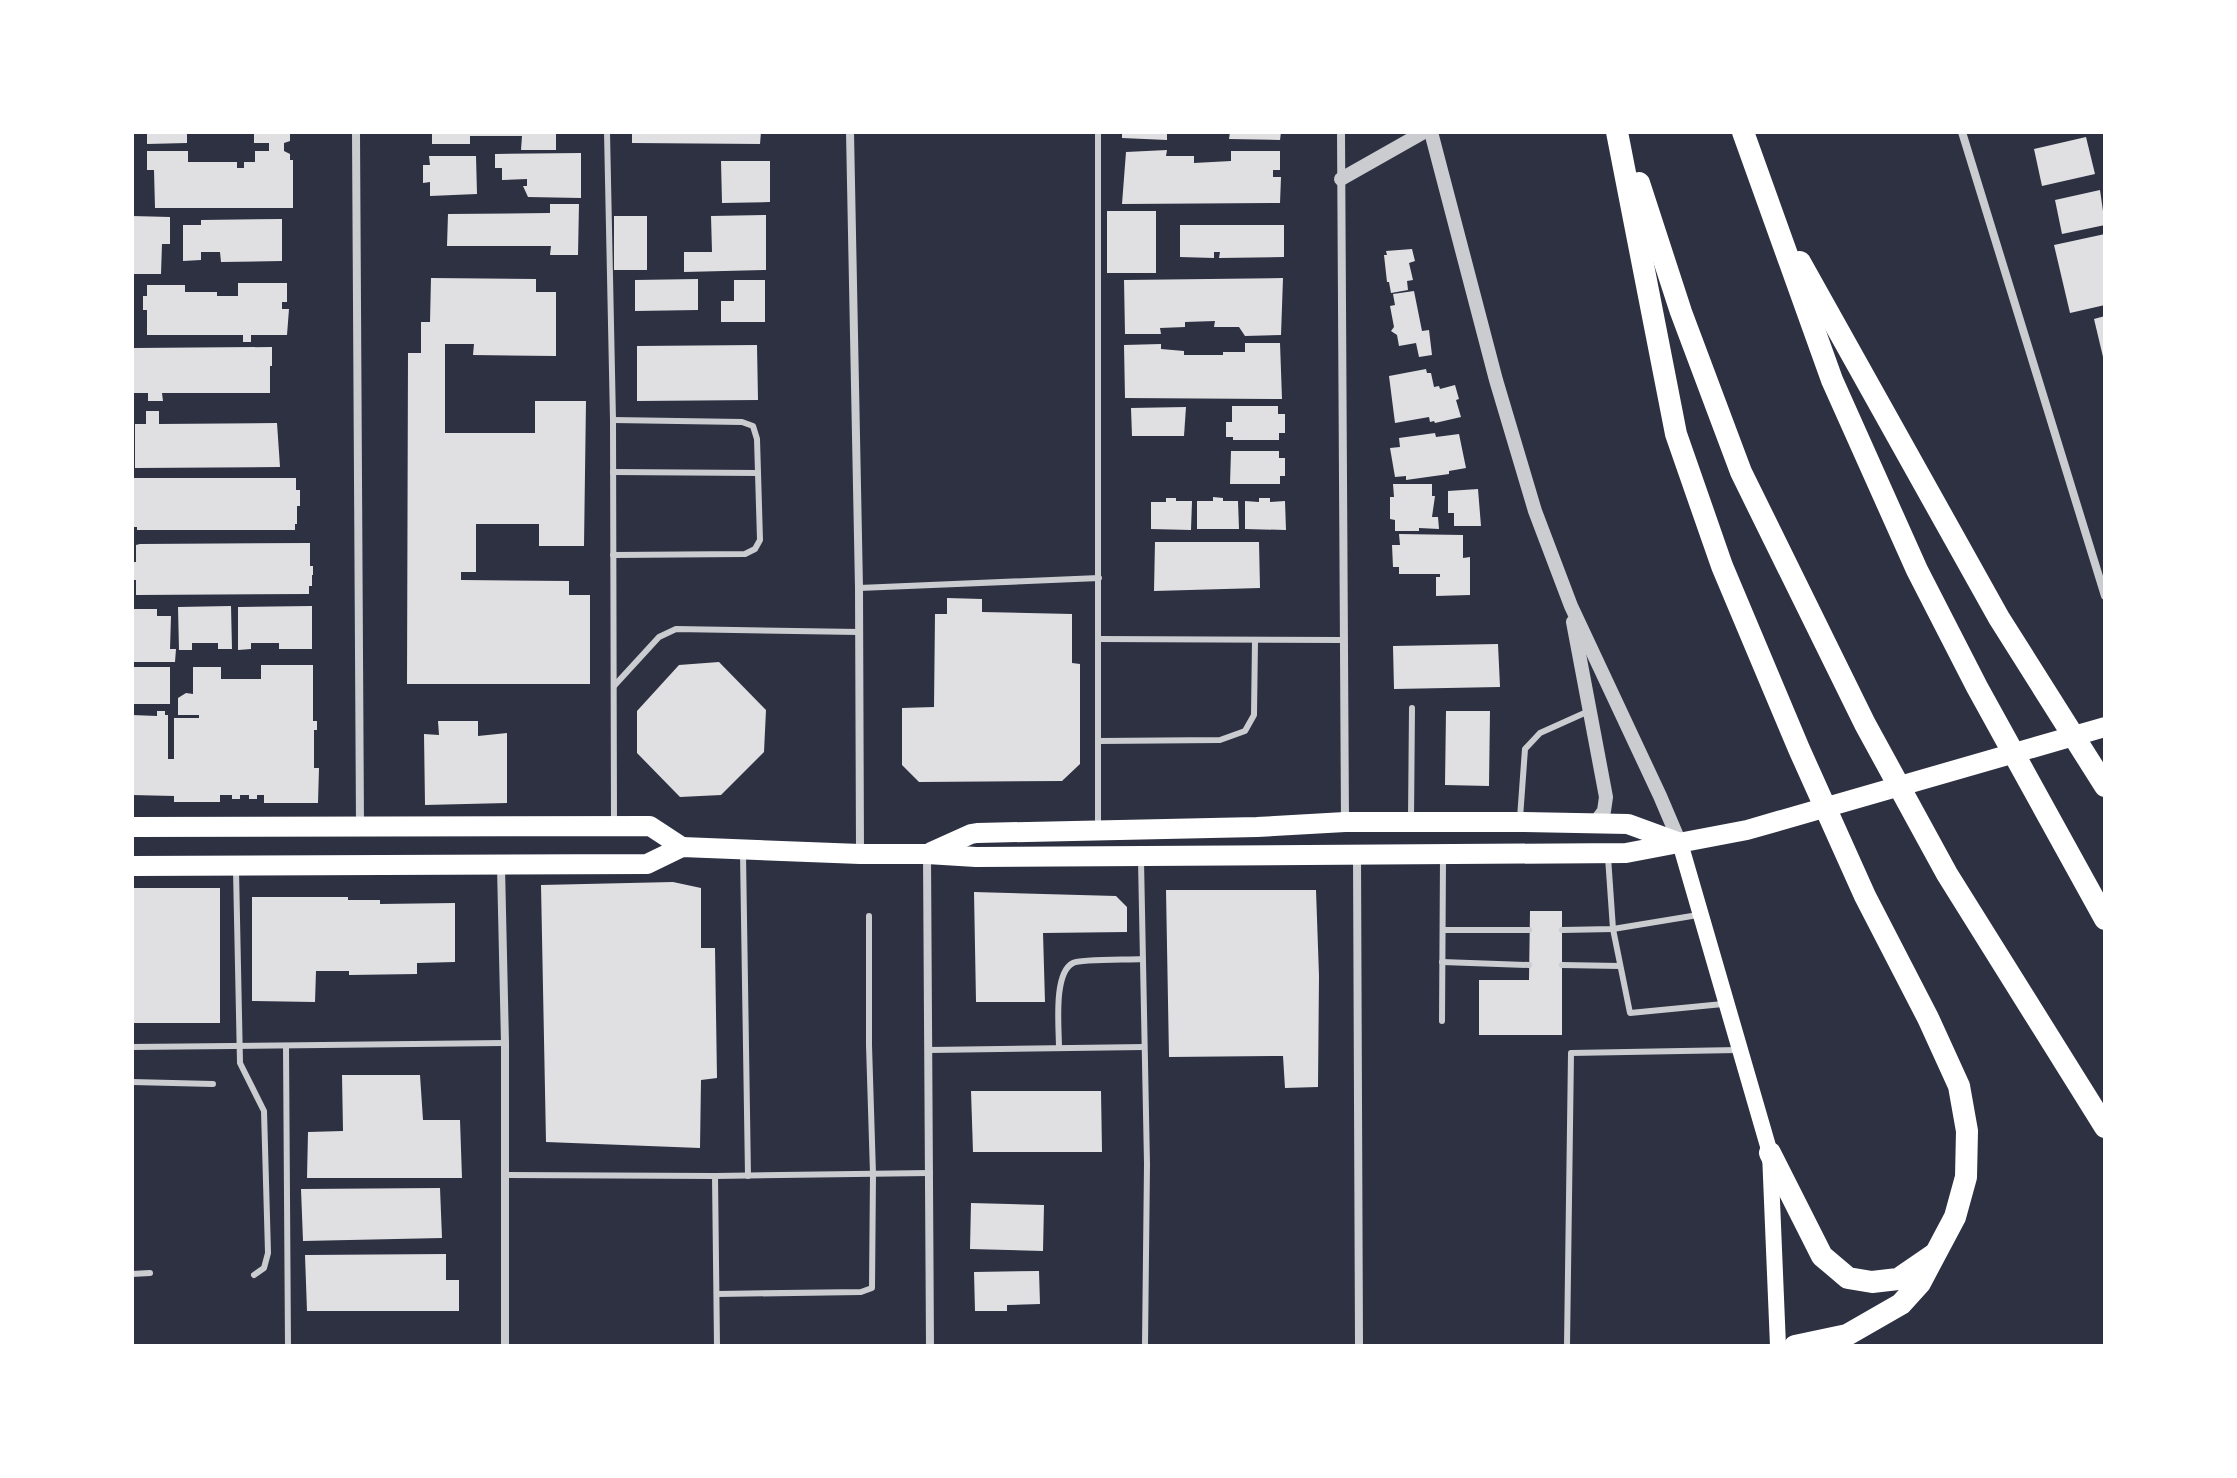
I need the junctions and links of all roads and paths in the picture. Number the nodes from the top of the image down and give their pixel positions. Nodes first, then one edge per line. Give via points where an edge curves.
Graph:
1 (356, 132) edge
2 (607, 132) edge
3 (850, 132) edge
4 (1098, 132) edge
5 (1341, 132) edge
6 (1424, 132) edge
7 (1431, 132) edge
8 (1620, 132) edge
9 (1743, 132) edge
10 (1962, 132) edge
11 (1341, 179) junction
12 (1769, 207) junction
13 (613, 420) junction
14 (613, 472) junction
15 (758, 473) junction
16 (613, 555) junction
17 (1099, 578) junction
18 (859, 588) junction
19 (2105, 596) edge
20 (1571, 606) junction
21 (859, 632) junction
22 (1099, 639) junction
23 (1255, 640) junction
24 (1344, 640) junction
25 (614, 686) junction
26 (1412, 708) dead end
27 (1589, 711) junction
28 (2102, 728) edge
29 (1099, 741) junction
30 (2105, 786) edge
31 (1345, 822) junction
32 (1411, 822) junction
33 (1520, 822) junction
34 (1595, 823) junction
35 (360, 825) junction
36 (614, 826) junction
37 (132, 827) edge
38 (1098, 831) junction
39 (1680, 843) junction
40 (682, 847) junction
41 (743, 850) junction
42 (1608, 853) junction
43 (860, 854) junction
44 (927, 854) junction
45 (1357, 854) junction
46 (1443, 854) junction
47 (1141, 856) junction
48 (501, 865) junction
49 (132, 866) edge
50 (236, 866) junction
51 (1701, 914) junction
52 (869, 916) dead end
53 (2105, 919) edge
54 (1613, 929) junction
55 (1443, 930) junction
56 (1529, 930) dead end
57 (1562, 930) dead end
58 (1142, 959) junction
59 (1442, 962) junction
60 (1529, 965) dead end
61 (1562, 965) dead end
62 (1620, 966) junction
63 (1727, 1004) junction
64 (1442, 1021) dead end
65 (505, 1043) junction
66 (132, 1047) edge
67 (240, 1047) junction
68 (286, 1047) junction
69 (1144, 1047) junction
70 (1059, 1048) junction
71 (929, 1050) junction
72 (1741, 1050) junction
73 (132, 1082) edge
74 (213, 1084) dead end
75 (2105, 1127) edge
76 (1770, 1153) junction
77 (930, 1173) junction
78 (873, 1174) junction
79 (505, 1175) junction
80 (715, 1176) junction
81 (748, 1176) junction
82 (1937, 1252) junction
83 (150, 1273) dead end
84 (132, 1274) edge
85 (254, 1275) dead end
86 (717, 1294) junction
87 (288, 1346) edge
88 (505, 1346) edge
89 (717, 1346) edge
90 (930, 1346) edge
91 (1145, 1346) edge
92 (1359, 1346) edge
93 (1567, 1346) edge
94 (1778, 1346) edge
95 (1795, 1346) edge

1 - 35 street
2 - 13 lane
3 - 18 street
4 - 17 lane
5 - 11 street
6 - 11 street
7 - 20 street via 1535,511
8 - 75 highway via 1741,472 1865,724 1940,861
8 - 82 highway via 1676,434 1722,566 1865,896 1959,1086 1967,1131 1966,1177 1955,1217
9 - 12 highway
10 - 19 street
11 - 24 street
12 - 30 highway via 1999,618
12 - 53 highway via 1832,380 1917,570
13 - 14 lane
13 - 15 lane via 753,426
14 - 15 lane
14 - 16 lane
15 - 16 lane via 760,540 755,549 745,554
16 - 25 lane
17 - 18 lane
17 - 22 lane
18 - 21 street
20 - 27 street
20 - 39 street
21 - 25 lane via 676,629 659,637
21 - 43 street
22 - 23 lane
22 - 29 lane
23 - 24 lane
23 - 29 lane via 1254,715 1245,731 1220,740
24 - 31 street
25 - 36 lane
26 - 32 lane
27 - 33 lane via 1540,733 1525,749
27 - 34 street via 1606,797
28 - 39 main road via 1747,830
29 - 38 lane
31 - 32 main road
31 - 38 main road
32 - 33 main road
33 - 34 main road
34 - 39 main road via 1628,824
35 - 36 main road
35 - 37 main road
36 - 40 main road via 650,826
38 - 44 main road via 971,834
39 - 42 main road
39 - 51 main road
40 - 41 main road
40 - 48 main road via 647,864
41 - 43 main road
41 - 81 lane
42 - 46 main road
42 - 54 lane
43 - 44 main road
44 - 47 main road
44 - 71 street
45 - 46 main road
45 - 47 main road
45 - 92 street
46 - 55 lane
47 - 58 lane
48 - 50 main road
48 - 65 street
49 - 50 main road
50 - 67 lane
51 - 54 lane
51 - 63 main road
52 - 78 lane
54 - 57 lane
54 - 62 lane
55 - 56 lane
55 - 59 lane
58 - 69 lane
58 - 70 lane via 1074,963 1064,971
59 - 60 lane
59 - 64 lane
61 - 62 lane
62 - 63 lane via 1630,1013
63 - 72 main road
65 - 68 lane
65 - 79 street
66 - 67 lane
67 - 68 lane
67 - 85 lane via 240,1063 264,1111 268,1253 264,1268
68 - 87 lane
69 - 70 lane
69 - 91 lane
70 - 71 lane
71 - 77 street
72 - 76 main road
72 - 93 lane via 1571,1053
73 - 74 lane
76 - 82 highway via 1822,1256 1848,1278 1898,1279
76 - 94 main road
77 - 78 lane
77 - 90 street
78 - 81 lane
78 - 86 lane via 872,1288
79 - 80 lane
79 - 88 street
80 - 81 lane
80 - 86 lane
82 - 95 highway via 1901,1304 1847,1335
83 - 84 lane
86 - 89 lane

